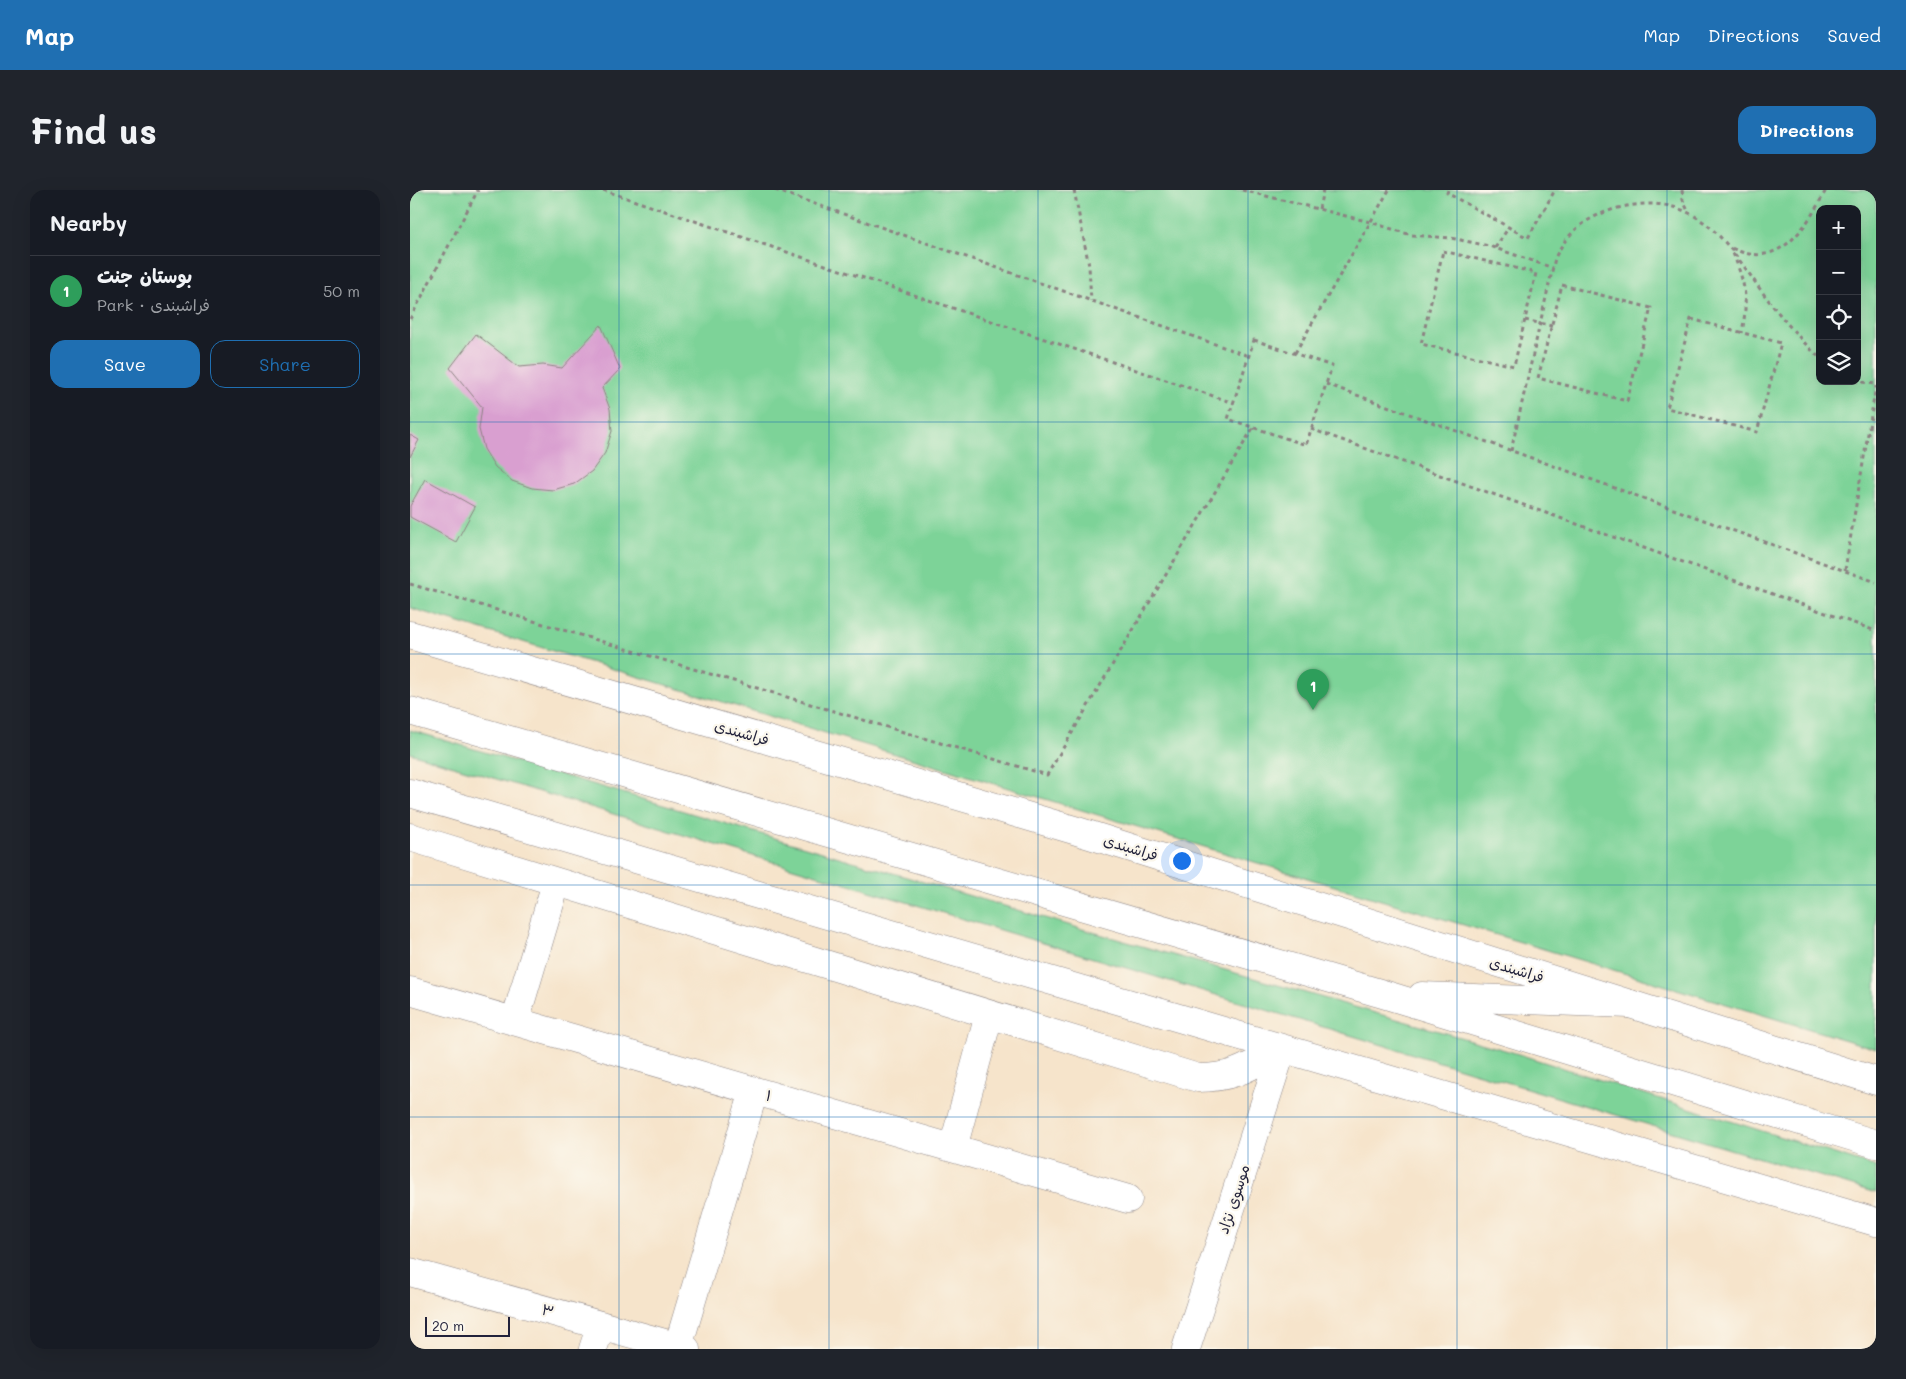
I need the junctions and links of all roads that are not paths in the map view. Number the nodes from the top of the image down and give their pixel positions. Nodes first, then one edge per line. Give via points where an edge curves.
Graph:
1 (410, 635) edge
2 (410, 701) edge
3 (410, 711) edge
4 (467, 729) junction
5 (410, 793) edge
6 (410, 837) edge
7 (556, 883) junction
8 (410, 991) edge
9 (1383, 994) junction
10 (1630, 1004) junction
11 (989, 1015) junction
12 (515, 1022) junction
13 (1282, 1049) junction
14 (1876, 1081) edge
15 (754, 1091) junction
16 (1876, 1144) edge
17 (953, 1148) junction
18 (1128, 1199) dead end
19 (1876, 1222) edge
20 (410, 1272) edge
21 (597, 1337) edge
22 (682, 1348) edge
23 (1186, 1349) edge

1 - 10 main road, فراشبندی via 1065,827
2 - 4 main road
3 - 4 main road
4 - 9 main road
5 - 13 main road
6 - 7 main road
7 - 11 main road
7 - 12 main road
8 - 12 main road, ۱
9 - 10 main road
9 - 16 main road
10 - 14 main road, فراشبندی
11 - 13 main road via 1198,1078 1220,1078 1236,1073
11 - 17 main road
12 - 15 main road, ۱
13 - 19 main road
13 - 23 main road, موسوی نژاد
15 - 17 main road, ۱
15 - 22 main road
17 - 18 main road, ۱
20 - 21 main road, ۳
21 - 22 main road, ۳

